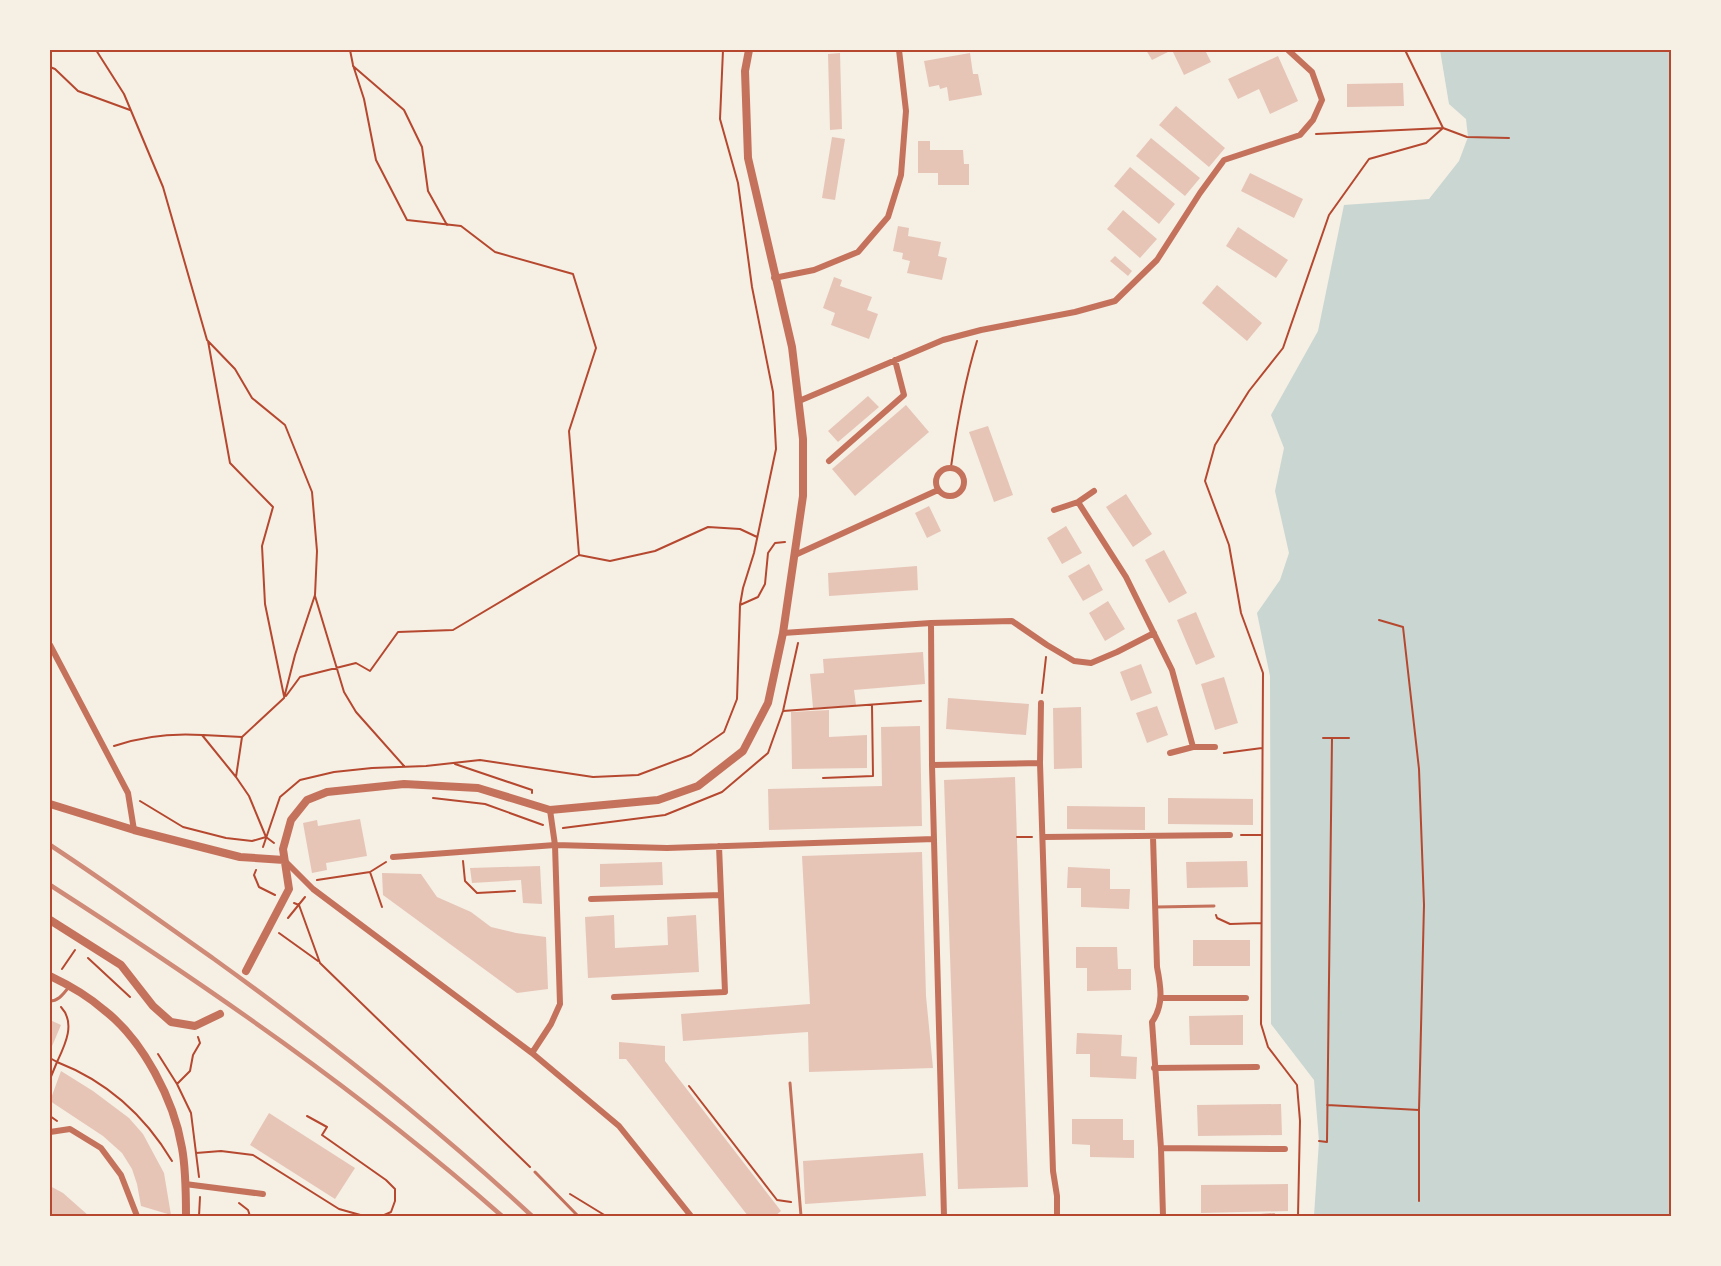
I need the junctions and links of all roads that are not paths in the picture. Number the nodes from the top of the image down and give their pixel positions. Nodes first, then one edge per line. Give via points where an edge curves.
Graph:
1 (749, 50) edge
2 (899, 50) edge
3 (1288, 50) edge
4 (774, 278) junction
5 (895, 360) junction
6 (799, 401) junction
7 (829, 462) dead end
8 (938, 490) junction
9 (1094, 491) dead end
10 (1078, 502) junction
11 (1054, 510) dead end
12 (795, 555) junction
13 (931, 623) junction
14 (783, 633) junction
15 (1154, 633) junction
16 (50, 645) edge
17 (1041, 703) dead end
18 (1192, 747) junction
19 (1215, 747) dead end
20 (1170, 753) dead end
21 (1040, 763) junction
22 (932, 765) junction
23 (50, 804) edge
24 (550, 810) junction
25 (134, 830) junction
26 (1230, 835) road end
27 (1044, 837) junction
28 (1154, 837) junction
29 (934, 839) junction
30 (555, 845) junction
31 (720, 846) junction
32 (393, 857) road end
33 (284, 860) junction
34 (721, 895) junction
35 (591, 899) dead end
36 (1214, 906) road end
37 (1156, 907) junction
38 (50, 920) edge
39 (246, 971) dead end
40 (50, 976) edge
41 (69, 986) junction
42 (614, 997) dead end
43 (1161, 998) junction
44 (1246, 998) dead end
45 (50, 1001) edge
46 (220, 1014) dead end
47 (532, 1053) junction
48 (1257, 1067) dead end
49 (1155, 1068) junction
50 (790, 1083) dead end
51 (50, 1132) edge
52 (1161, 1148) junction
53 (1285, 1149) dead end
54 (535, 1172) road end
55 (185, 1184) junction
56 (263, 1194) dead end
57 (1274, 1215) edge
58 (137, 1216) edge
59 (186, 1216) edge
60 (578, 1216) edge
61 (691, 1216) edge
62 (801, 1216) edge
63 (944, 1216) edge
64 (1057, 1216) edge
65 (1163, 1216) edge
66 (1248, 1216) edge

1 - 4 street via 748,158
2 - 4 street via 906,111 901,175 888,217 858,252 814,270
3 - 5 street via 1312,72 1322,100 1313,120 1300,135 1224,160 1157,260 1114,301 943,340
4 - 6 street via 792,347
5 - 6 street
5 - 7 street via 904,394
6 - 12 street via 802,496
8 - 8 street via 946,496 962,491 964,477 958,470 946,468 938,474
8 - 12 street
9 - 10 street
10 - 11 street
10 - 15 street via 1126,577
12 - 14 street
13 - 14 street
13 - 15 street via 1012,621 1074,661 1091,663
13 - 22 street
14 - 24 street via 768,703 743,750 698,786 658,800
15 - 18 street via 1172,670
16 - 25 street via 128,793
17 - 21 street
18 - 19 street
18 - 20 street
21 - 22 street
21 - 27 street
22 - 29 street
23 - 25 street
24 - 30 street
24 - 33 street via 478,788 404,784 327,792 308,800 291,820
25 - 33 street via 240,857
26 - 28 street
27 - 28 street
27 - 64 street
28 - 37 street
29 - 31 street
29 - 63 street
30 - 31 street
30 - 32 street
30 - 47 street via 560,1004
31 - 34 street
33 - 39 street via 289,889
33 - 47 street via 313,889
34 - 35 street
34 - 42 street via 725,992
36 - 37 lane
37 - 43 street
38 - 46 street via 121,965 171,1022 195,1026
40 - 41 street
41 - 45 lane via 55,1001
41 - 55 street via 105,1010 133,1039 158,1079 177,1125
43 - 44 street
43 - 49 street via 1160,1012 1152,1022
47 - 61 street via 620,1126
48 - 49 street
49 - 52 street
50 - 62 lane
51 - 58 street via 70,1129 101,1148 122,1176
52 - 53 street
52 - 65 street
54 - 60 lane
55 - 56 street
55 - 59 street
57 - 66 lane

